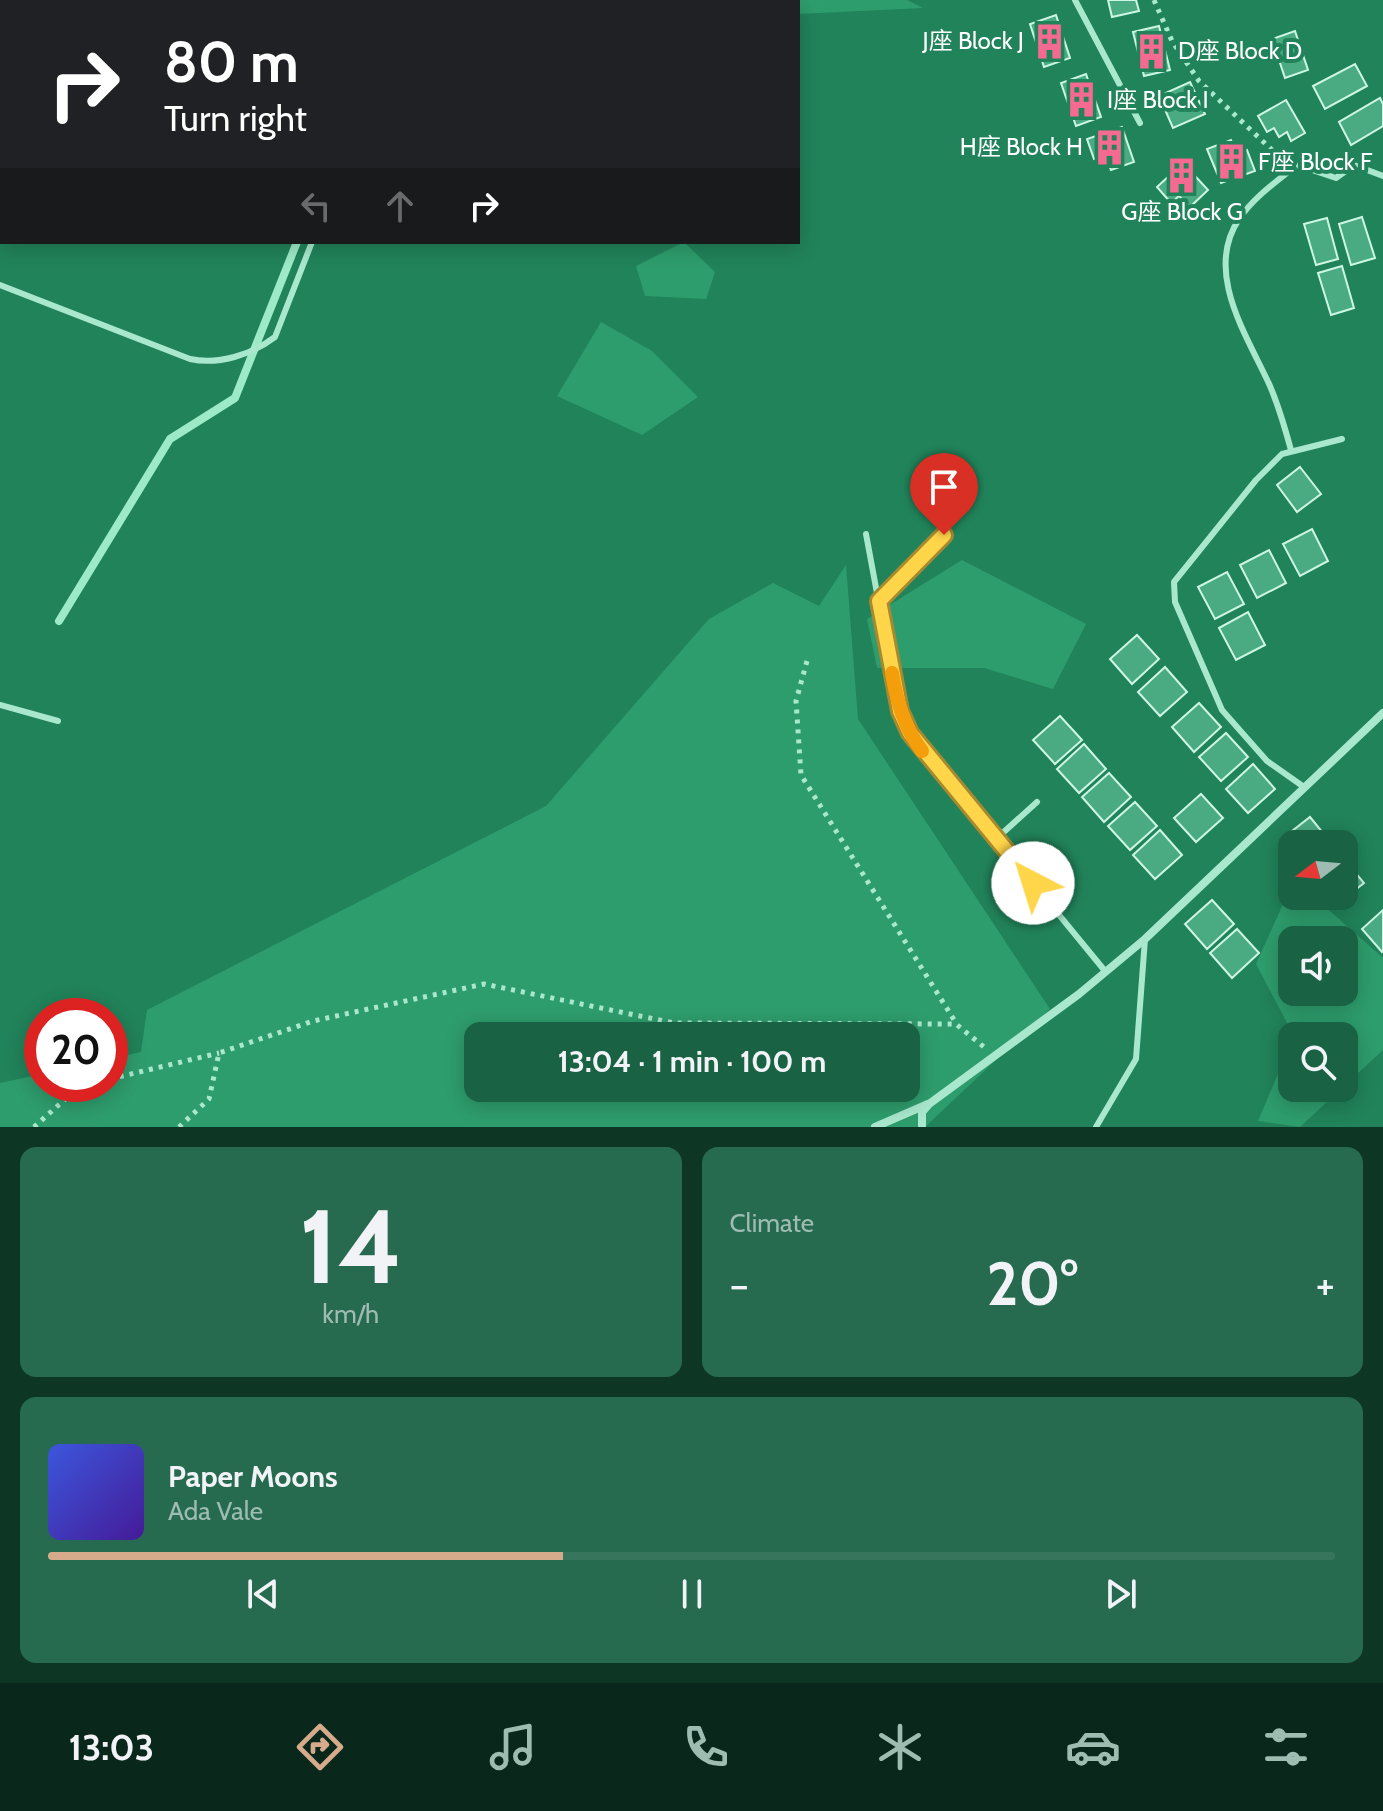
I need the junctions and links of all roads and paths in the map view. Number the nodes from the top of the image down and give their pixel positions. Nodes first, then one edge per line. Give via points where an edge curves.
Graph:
1 (1075, 0) edge
2 (1154, 0) edge
3 (1140, 123) dead end
4 (1297, 165) junction
5 (1383, 176) edge
6 (311, 244) edge
7 (0, 285) edge
8 (1342, 439) dead end
9 (1291, 450) junction
10 (866, 534) dead end
11 (944, 535) dead end
12 (879, 601) junction
13 (807, 661) dead end
14 (0, 705) edge
15 (1383, 713) edge
16 (58, 721) dead end
17 (1304, 787) junction
18 (1037, 802) dead end
19 (996, 839) junction
20 (1145, 939) junction
21 (1105, 971) junction
22 (956, 1024) junction
23 (219, 1053) junction
24 (993, 1055) junction
25 (128, 1075) edge
26 (62, 1102) edge
27 (929, 1104) junction
28 (34, 1127) edge
29 (179, 1127) edge
30 (875, 1127) edge
31 (922, 1127) edge
32 (1096, 1127) edge

1 - 3 lane
2 - 4 path via 1172,41 1199,81 1273,151
4 - 5 lane via 1336,178 1354,165
4 - 9 lane via 1256,198 1237,221 1226,248 1229,293 1280,411
6 - 7 lane via 275,337 224,361 190,359
8 - 9 lane
9 - 17 lane via 1256,480 1177,576 1173,595 1222,710 1267,761
10 - 12 lane
11 - 12 lane
12 - 19 lane via 900,711 910,733
13 - 22 path via 796,701 801,775
14 - 16 lane
15 - 17 street
17 - 20 street
18 - 19 lane
19 - 21 lane
20 - 21 street
20 - 32 lane via 1136,1059
21 - 24 street
22 - 23 path via 674,1023 484,984 313,1021
22 - 24 path
23 - 25 path
23 - 29 path via 209,1099
24 - 27 street
26 - 28 path
27 - 30 street
27 - 31 street via 922,1112

